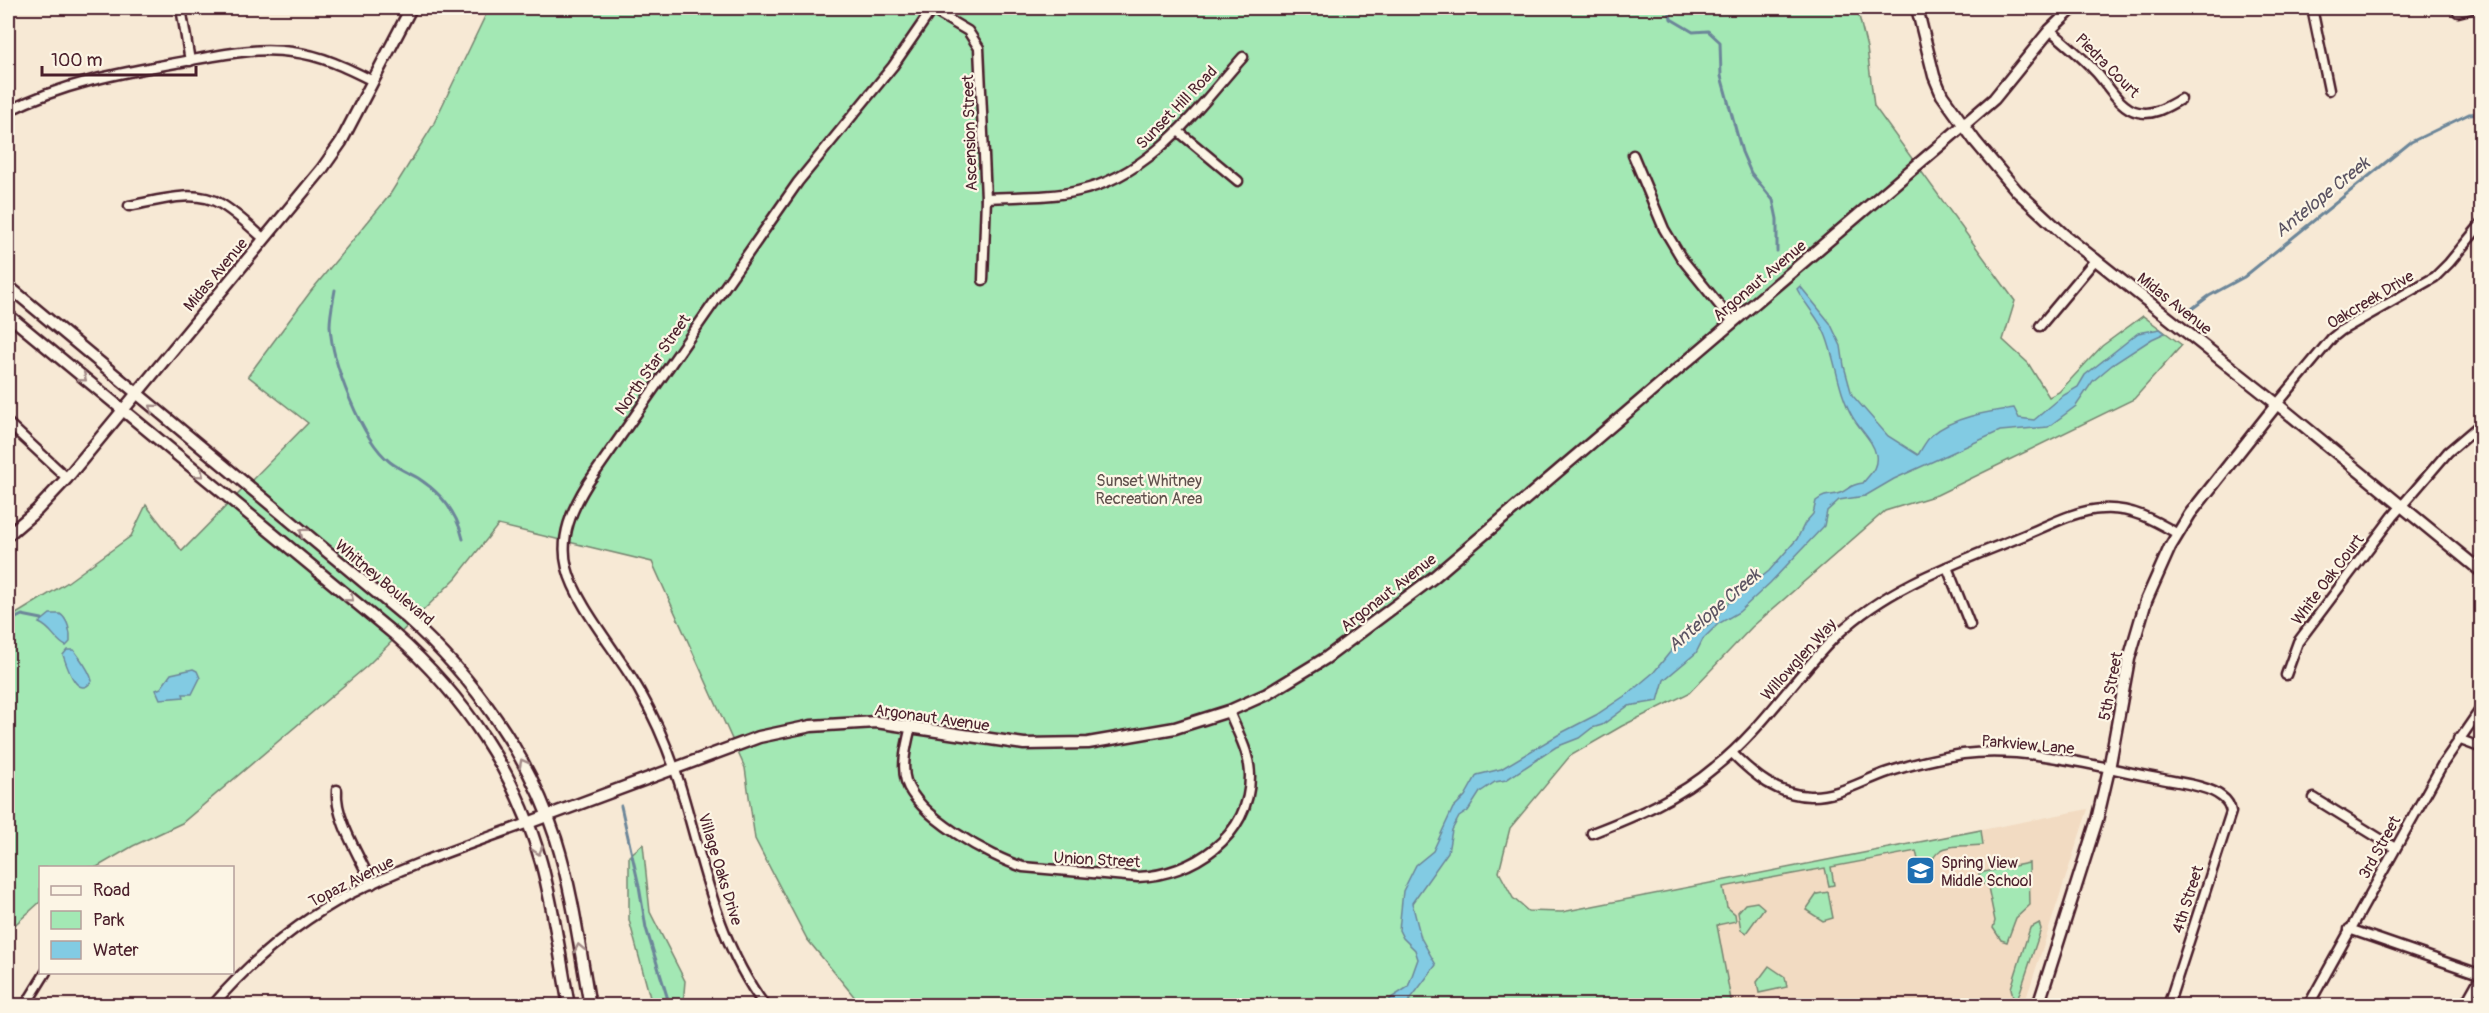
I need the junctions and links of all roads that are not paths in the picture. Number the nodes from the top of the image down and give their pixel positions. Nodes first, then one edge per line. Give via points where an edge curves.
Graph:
1 (181, 8) edge
2 (411, 8) edge
3 (1917, 8) edge
4 (2073, 8) edge
5 (2312, 8) edge
6 (2474, 8) edge
7 (932, 9) edge
8 (2458, 12) dead end
9 (2050, 30) junction
10 (1243, 57) dead end
11 (190, 61) junction
12 (373, 81) junction
13 (2329, 90) dead end
14 (2181, 99) dead end
15 (8, 111) edge
16 (1963, 126) junction
17 (1178, 131) junction
18 (1633, 155) dead end
19 (1238, 181) dead end
20 (986, 198) junction
21 (129, 206) dead end
22 (2481, 223) edge
23 (264, 239) junction
24 (2096, 259) junction
25 (983, 280) dead end
26 (8, 286) edge
27 (8, 315) edge
28 (1733, 322) junction
29 (2040, 326) dead end
30 (136, 394) junction
31 (2277, 404) junction
32 (122, 410) junction
33 (8, 423) edge
34 (2481, 423) edge
35 (67, 478) junction
36 (2402, 506) junction
37 (2178, 534) junction
38 (8, 536) edge
39 (1947, 567) junction
40 (2481, 572) edge
41 (1970, 626) dead end
42 (2286, 675) dead end
43 (2481, 707) edge
44 (1229, 711) junction
45 (911, 726) junction
46 (2458, 739) junction
47 (2481, 748) edge
48 (1732, 753) junction
49 (674, 769) junction
50 (2109, 769) junction
51 (337, 790) dead end
52 (2314, 798) dead end
53 (2228, 802) joint
54 (548, 816) junction
55 (528, 823) junction
56 (1592, 833) dead end
57 (2396, 848) junction
58 (372, 884) junction
59 (2349, 929) junction
60 (45, 974) edge
61 (2481, 974) edge
62 (25, 1005) edge
63 (212, 1005) edge
64 (569, 1005) edge
65 (590, 1005) edge
66 (765, 1005) edge
67 (2038, 1005) edge
68 (2168, 1005) edge
69 (2308, 1005) edge
70 (2464, 1005) edge

1 - 11 street
2 - 12 street, Midas Avenue
3 - 16 street, Midas Avenue via 1938,88
4 - 9 street, Argonaut Avenue
5 - 13 street
6 - 8 street
7 - 20 street, Ascension Street via 968,31 979,48
7 - 49 street, North Star Street via 893,66 798,182 588,483 567,526 565,557 573,585 639,690
9 - 14 street, Piedra Court via 2096,72 2124,105 2136,112 2157,111
9 - 16 street, Argonaut Avenue via 2006,86
10 - 17 street, Sunset Hill Road
11 - 12 street via 254,51 293,52 343,66
11 - 15 street via 87,80
12 - 23 street, Midas Avenue via 332,155
16 - 24 street, Midas Avenue via 2017,191
16 - 28 street, Argonaut Avenue
17 - 19 street
17 - 20 street, Sunset Hill Road via 1145,161 1102,184 1055,195
18 - 28 street via 1664,229 1682,259
20 - 25 street, Ascension Street
21 - 23 street via 182,197 208,199
22 - 31 street, Oakcreek Drive via 2435,277 2332,338
23 - 30 street, Midas Avenue
24 - 29 street
24 - 31 street, Midas Avenue
26 - 30 street, Whitney Boulevard
27 -> 32 street
28 - 44 street, Argonaut Avenue via 1406,600 1297,678
30 - 32 street, Midas Avenue
54 -> 30 street, Whitney Boulevard via 496,716 444,653
31 - 36 street, Midas Avenue
31 - 37 street, 5th Street via 2197,504
32 - 35 street, Midas Avenue
32 -> 55 street via 430,668 464,707 493,751
33 - 35 street
34 - 36 street, White Oak Court via 2448,452
35 - 38 street, Midas Avenue
36 - 40 street, Midas Avenue
36 - 42 street, White Oak Court via 2298,642
37 - 39 street, Willowglen Way via 2149,517 2101,509 2069,517
37 - 50 street, 5th Street via 2137,630
39 - 41 street
39 - 48 street, Willowglen Way via 1898,590 1855,620 1816,657
43 - 46 street, 3rd Street
44 - 45 street, Argonaut Avenue via 1165,731 1088,743 1014,743
44 - 45 street, Union Street via 1249,765 1245,803 1233,828 1214,850 1188,866 1156,876 1031,869 1010,863 968,841 926,810 911,793 905,776
45 - 49 street, Argonaut Avenue via 855,722 789,729
46 - 47 street
46 - 57 street, 3rd Street
48 - 50 street, Parkview Lane via 1772,786 1810,796 1843,790 1909,766 1965,754 2021,755
48 - 56 street, Willowglen Way via 1671,798
49 - 54 street, Argonaut Avenue
49 - 66 street, Village Oaks Drive via 722,931 751,987
50 - 53 street, Parkview Lane via 2210,791
50 - 67 street, 5th Street via 2089,847
51 - 58 street via 341,816
52 - 57 street
53 - 68 street, 4th Street via 2231,812
54 - 55 street, Argonaut Avenue
65 -> 54 street, Whitney Boulevard via 562,861
55 - 58 street, Topaz Avenue
55 -> 64 street via 542,864
57 - 59 street, 3rd Street
58 - 63 street, Topaz Avenue via 332,905 276,943
59 - 61 street
59 - 69 street, 3rd Street
60 - 62 street
61 - 70 street

